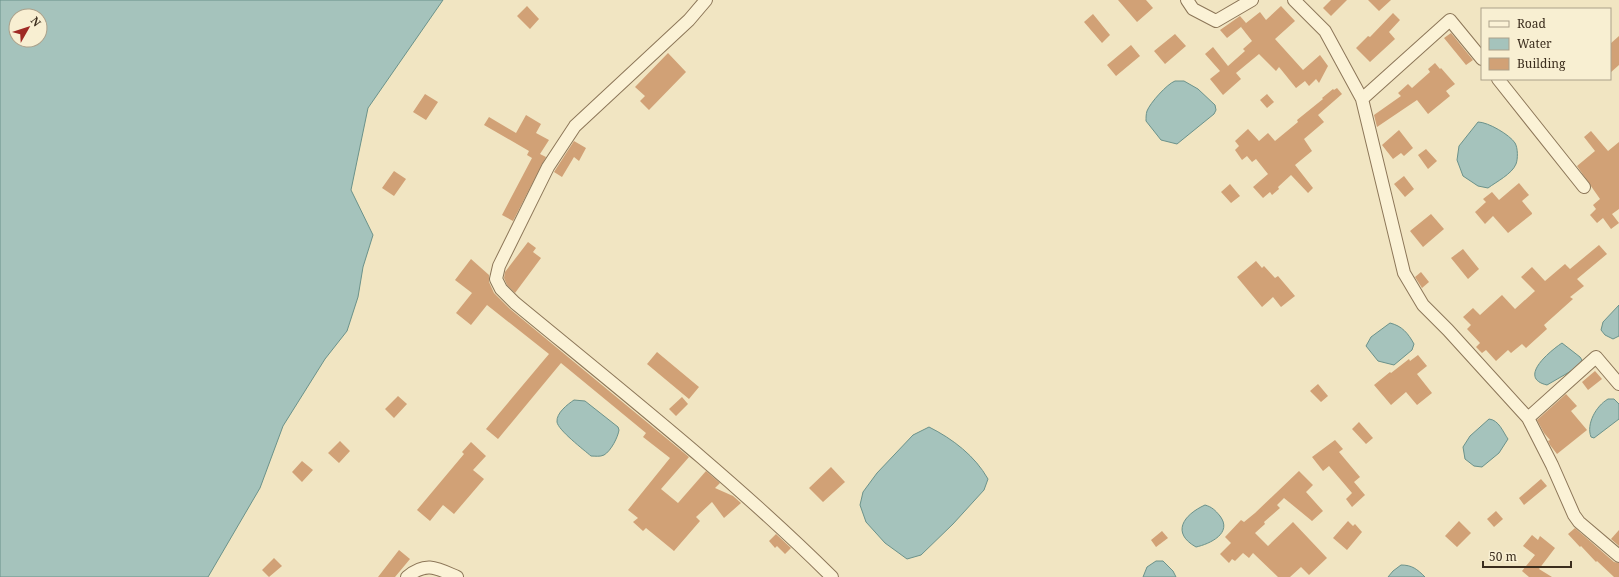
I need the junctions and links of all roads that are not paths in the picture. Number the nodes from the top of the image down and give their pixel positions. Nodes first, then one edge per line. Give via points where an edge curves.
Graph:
1 (706, 0) edge
2 (1187, 0) edge
3 (1252, 0) edge
4 (1294, 0) edge
5 (1481, 58) edge
6 (1499, 80) edge
7 (1362, 99) junction
8 (1584, 187) dead end
9 (1619, 384) edge
10 (1528, 418) junction
11 (1619, 556) edge
12 (406, 577) edge
13 (457, 577) edge
14 (832, 577) edge

1 - 14 street via 689,20 575,126 548,167 499,266 496,279 501,289 515,303 630,396 711,466 773,520
2 - 3 street via 1193,9 1216,22
4 - 7 street via 1325,31
5 - 7 street via 1450,20
6 - 8 street
7 - 10 street via 1404,273 1423,305
9 - 10 street via 1596,357
10 - 11 street via 1574,515
12 - 13 street via 415,570 434,567

